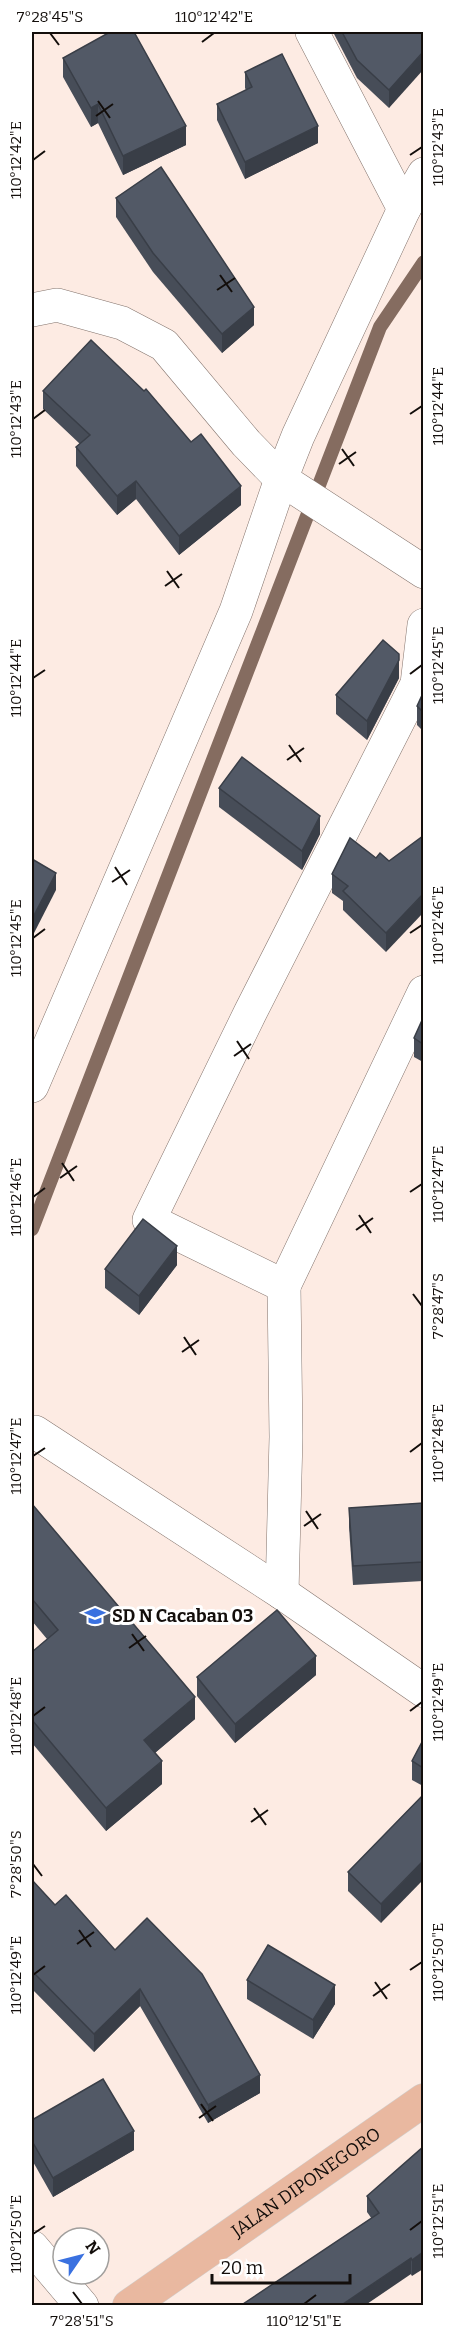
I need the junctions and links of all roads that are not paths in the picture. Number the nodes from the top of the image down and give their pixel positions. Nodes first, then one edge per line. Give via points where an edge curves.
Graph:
1 (312, 32) edge
2 (423, 174) edge
3 (404, 209) junction
4 (32, 310) edge
5 (289, 484) junction
6 (423, 572) edge
7 (423, 625) edge
8 (423, 992) edge
9 (32, 1086) edge
10 (284, 1286) junction
11 (35, 1432) dead end
12 (282, 1593) junction
13 (423, 1691) edge
14 (423, 2100) edge
15 (32, 2247) edge
16 (82, 2306) edge
17 (129, 2306) edge

1 - 3 street
2 - 3 street
3 - 5 street via 298,436
4 - 5 street via 57,305 122,323 164,345 246,443
5 - 6 street
5 - 9 street
7 - 10 street via 417,684 149,1220
8 - 10 street
10 - 12 street
11 - 12 street
12 - 13 street
14 - 17 main road, JALAN DIPONEGORO
15 - 16 street

